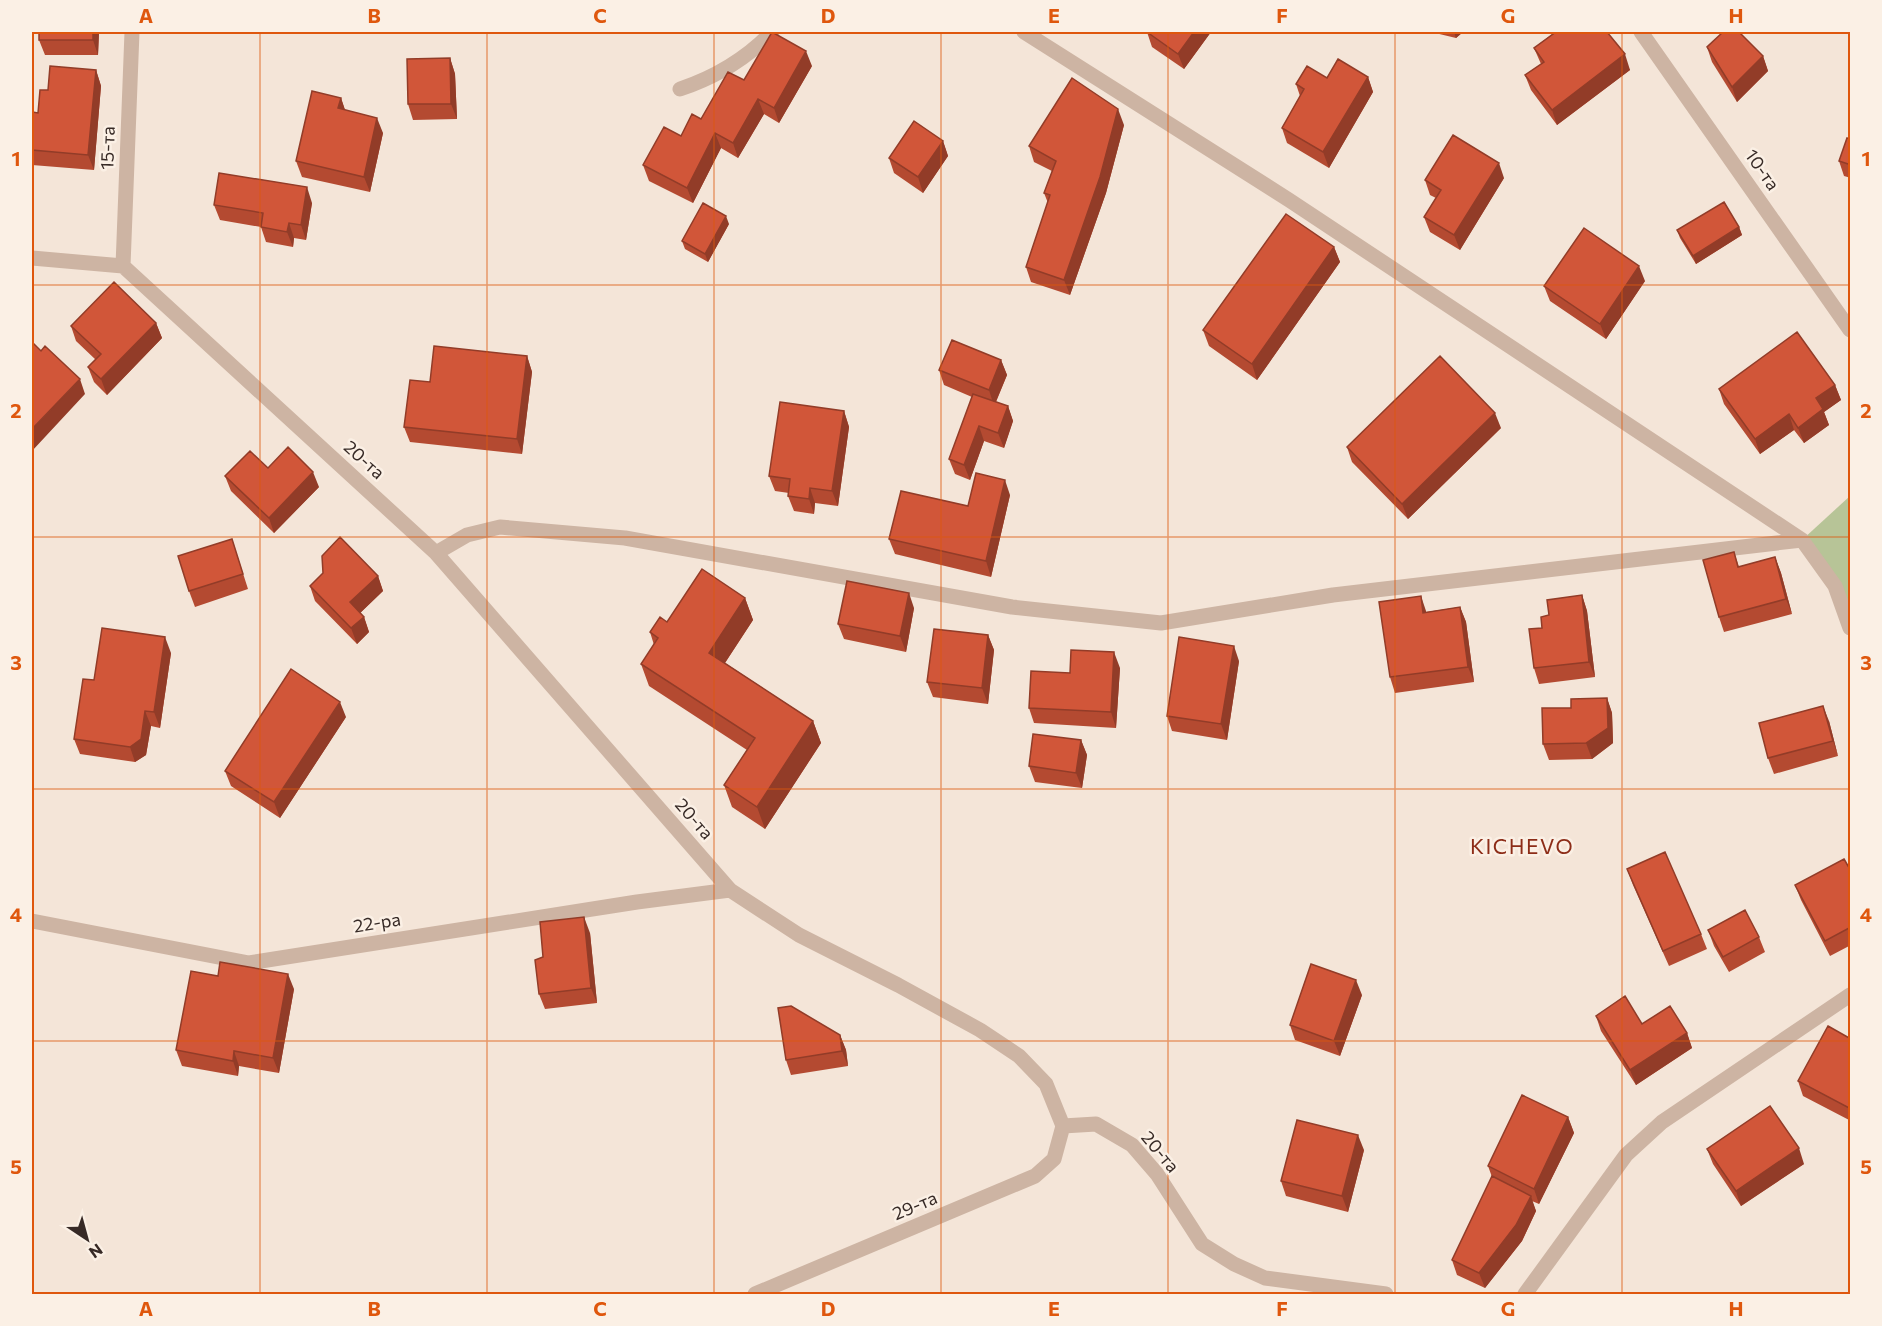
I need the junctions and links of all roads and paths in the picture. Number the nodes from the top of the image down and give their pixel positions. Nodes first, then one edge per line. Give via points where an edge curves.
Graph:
1 (132, 32) edge
2 (772, 32) edge
3 (1024, 32) edge
4 (1641, 32) edge
5 (680, 89) dead end
6 (32, 258) edge
7 (123, 266) junction
8 (1851, 330) edge
9 (1802, 540) junction
10 (436, 553) junction
11 (1851, 627) edge
12 (730, 890) junction
13 (32, 921) edge
14 (1851, 995) edge
15 (1063, 1126) junction
16 (755, 1294) edge
17 (1386, 1294) edge
18 (1525, 1294) edge

1 - 7 street, 15-та
2 - 5 street via 735,64
3 - 9 street via 1289,200
4 - 8 street, 10-та
6 - 7 street
7 - 10 street, 20-та
9 - 10 street via 1333,594 1161,623 1012,607 625,538 500,527 467,535
9 - 11 street via 1835,586
10 - 12 street, 20-та
12 - 13 street, 22-ра via 249,963
12 - 15 street, 20-та via 799,935 980,1030 1019,1056 1046,1084
14 - 18 street via 1662,1122 1626,1155
15 - 16 street, 29-та via 1054,1159 1035,1176
15 - 17 street, 20-та via 1096,1124 1132,1145 1157,1174 1202,1244 1234,1264 1265,1278

